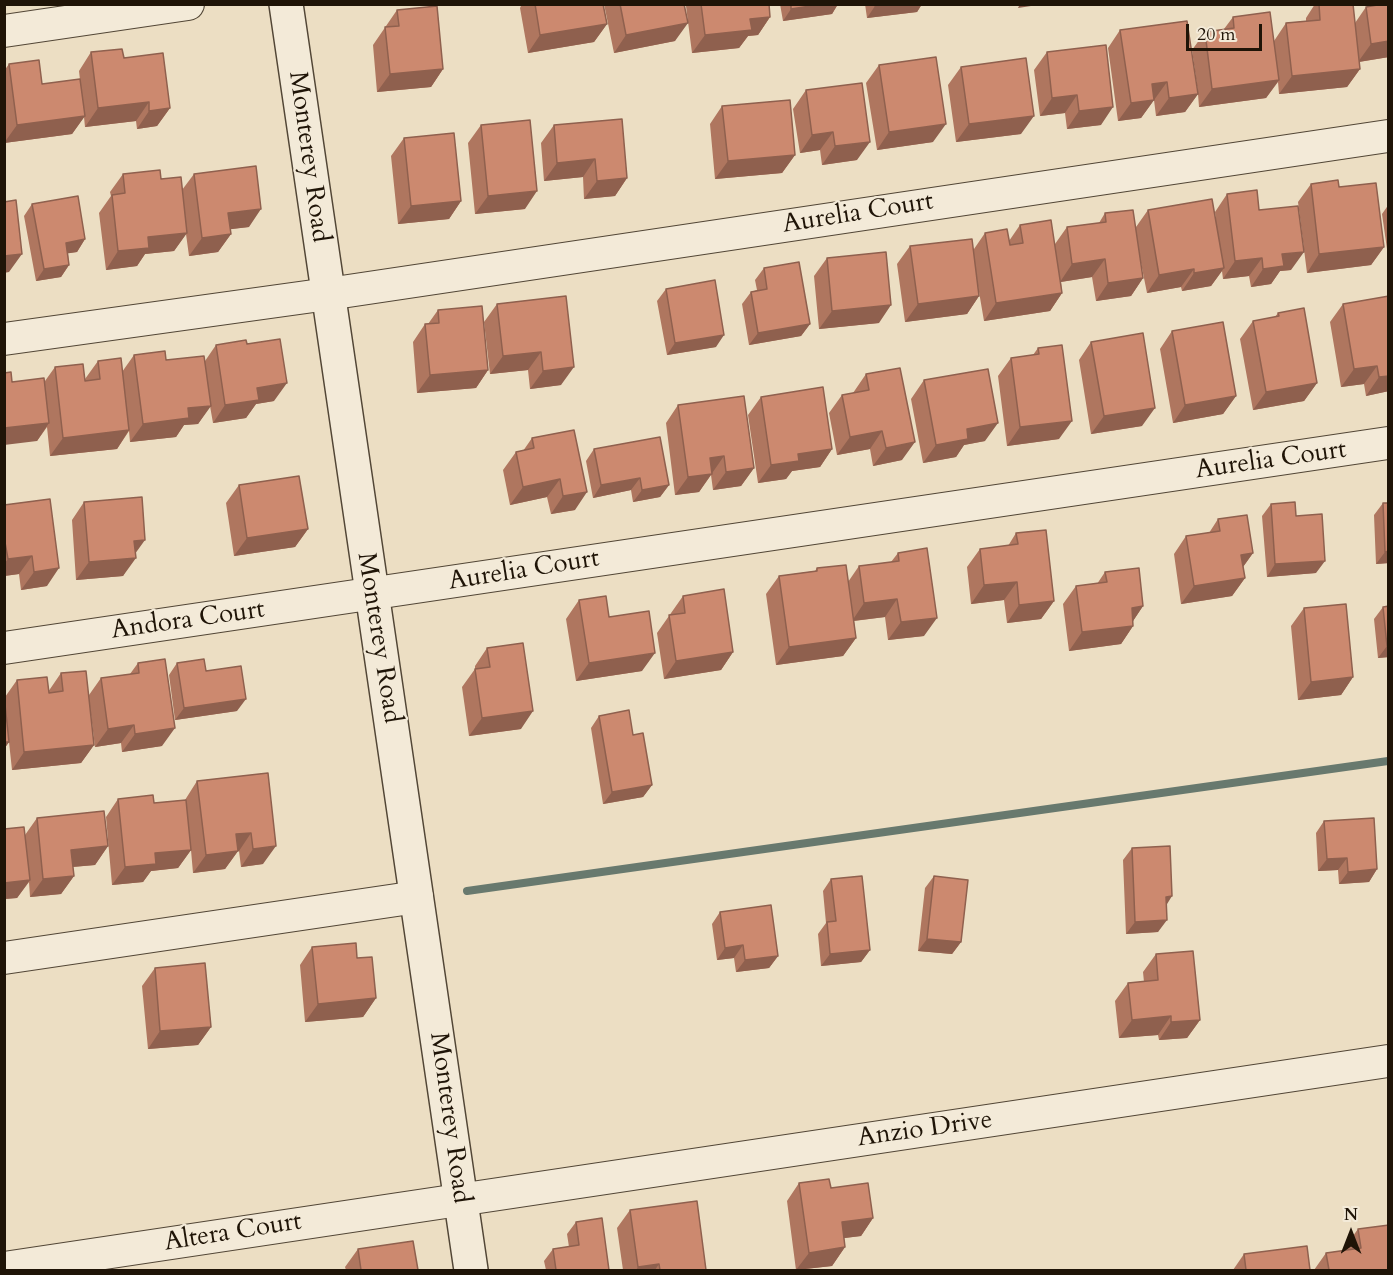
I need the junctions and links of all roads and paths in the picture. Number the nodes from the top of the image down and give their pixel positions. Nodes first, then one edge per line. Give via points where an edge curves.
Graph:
1 (188, 4) edge
2 (286, 4) edge
3 (4, 31) edge
4 (1389, 136) edge
5 (328, 294) junction
6 (4, 339) edge
7 (1389, 443) edge
8 (371, 595) junction
9 (4, 648) edge
10 (417, 897) junction
11 (4, 958) edge
12 (1389, 1061) edge
13 (461, 1198) junction
14 (4, 1268) edge
15 (471, 1270) edge

1 - 3 street
2 - 5 street, Monterey Road
4 - 5 street, Aurelia Court
5 - 6 street
5 - 8 street, Monterey Road
7 - 8 street, Aurelia Court
8 - 9 street, Andora Court
8 - 10 street, Monterey Road
10 - 11 street
10 - 13 street, Monterey Road
12 - 13 street, Anzio Drive
13 - 14 street, Altera Court
13 - 15 street, Monterey Road

